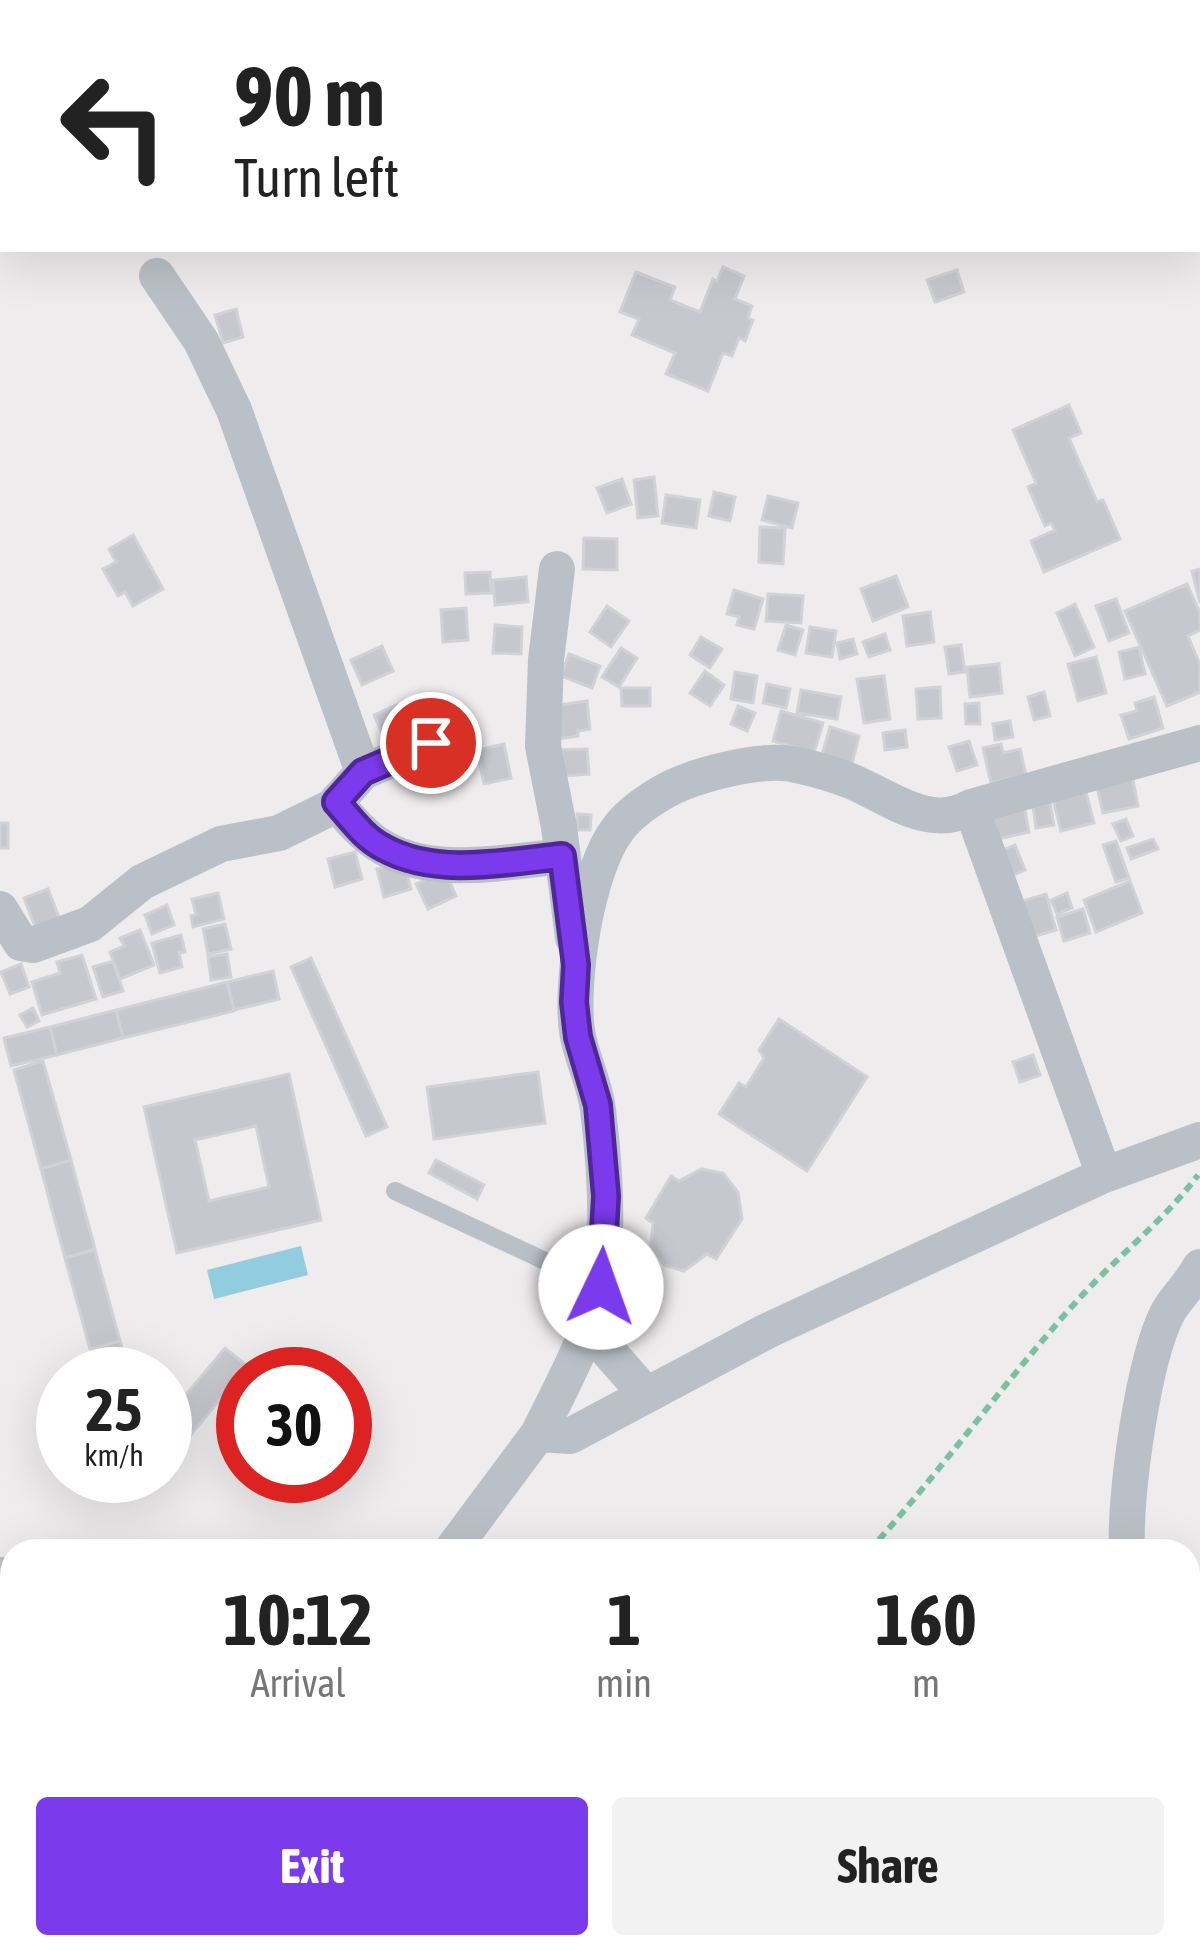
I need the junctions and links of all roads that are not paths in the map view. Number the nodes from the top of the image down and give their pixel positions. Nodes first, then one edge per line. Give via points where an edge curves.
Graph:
1 (158, 276) dead end
2 (557, 569) dead end
3 (431, 743) dead end
4 (1200, 743) edge
5 (363, 772) junction
6 (336, 802) junction
7 (971, 807) junction
8 (562, 856) junction
9 (0, 909) edge
10 (33, 945) junction
11 (576, 965) junction
12 (0, 966) edge
13 (1200, 1140) edge
14 (1104, 1174) junction
15 (395, 1191) dead end
16 (1200, 1267) edge
17 (601, 1287) junction
18 (586, 1326) junction
19 (645, 1394) junction
20 (538, 1434) junction
21 (460, 1539) edge
22 (1126, 1539) edge

1 - 5 street via 234,410
2 - 8 street via 543,746
3 - 5 street
4 - 7 street
5 - 6 street
6 - 8 street via 398,855 466,866
6 - 10 street via 278,833 220,844 142,882 90,924
7 - 11 street via 917,813 851,781 786,763 679,785 618,829 602,857
7 - 14 street
8 - 11 street
9 - 10 street via 21,943
10 - 12 street
11 - 17 street via 578,1037 598,1105 606,1196
13 - 14 street
14 - 19 street
15 - 17 lane
16 - 22 street via 1169,1309 1151,1362
17 - 18 street
18 - 19 street
18 - 20 street
19 - 20 street via 570,1436
20 - 21 street

